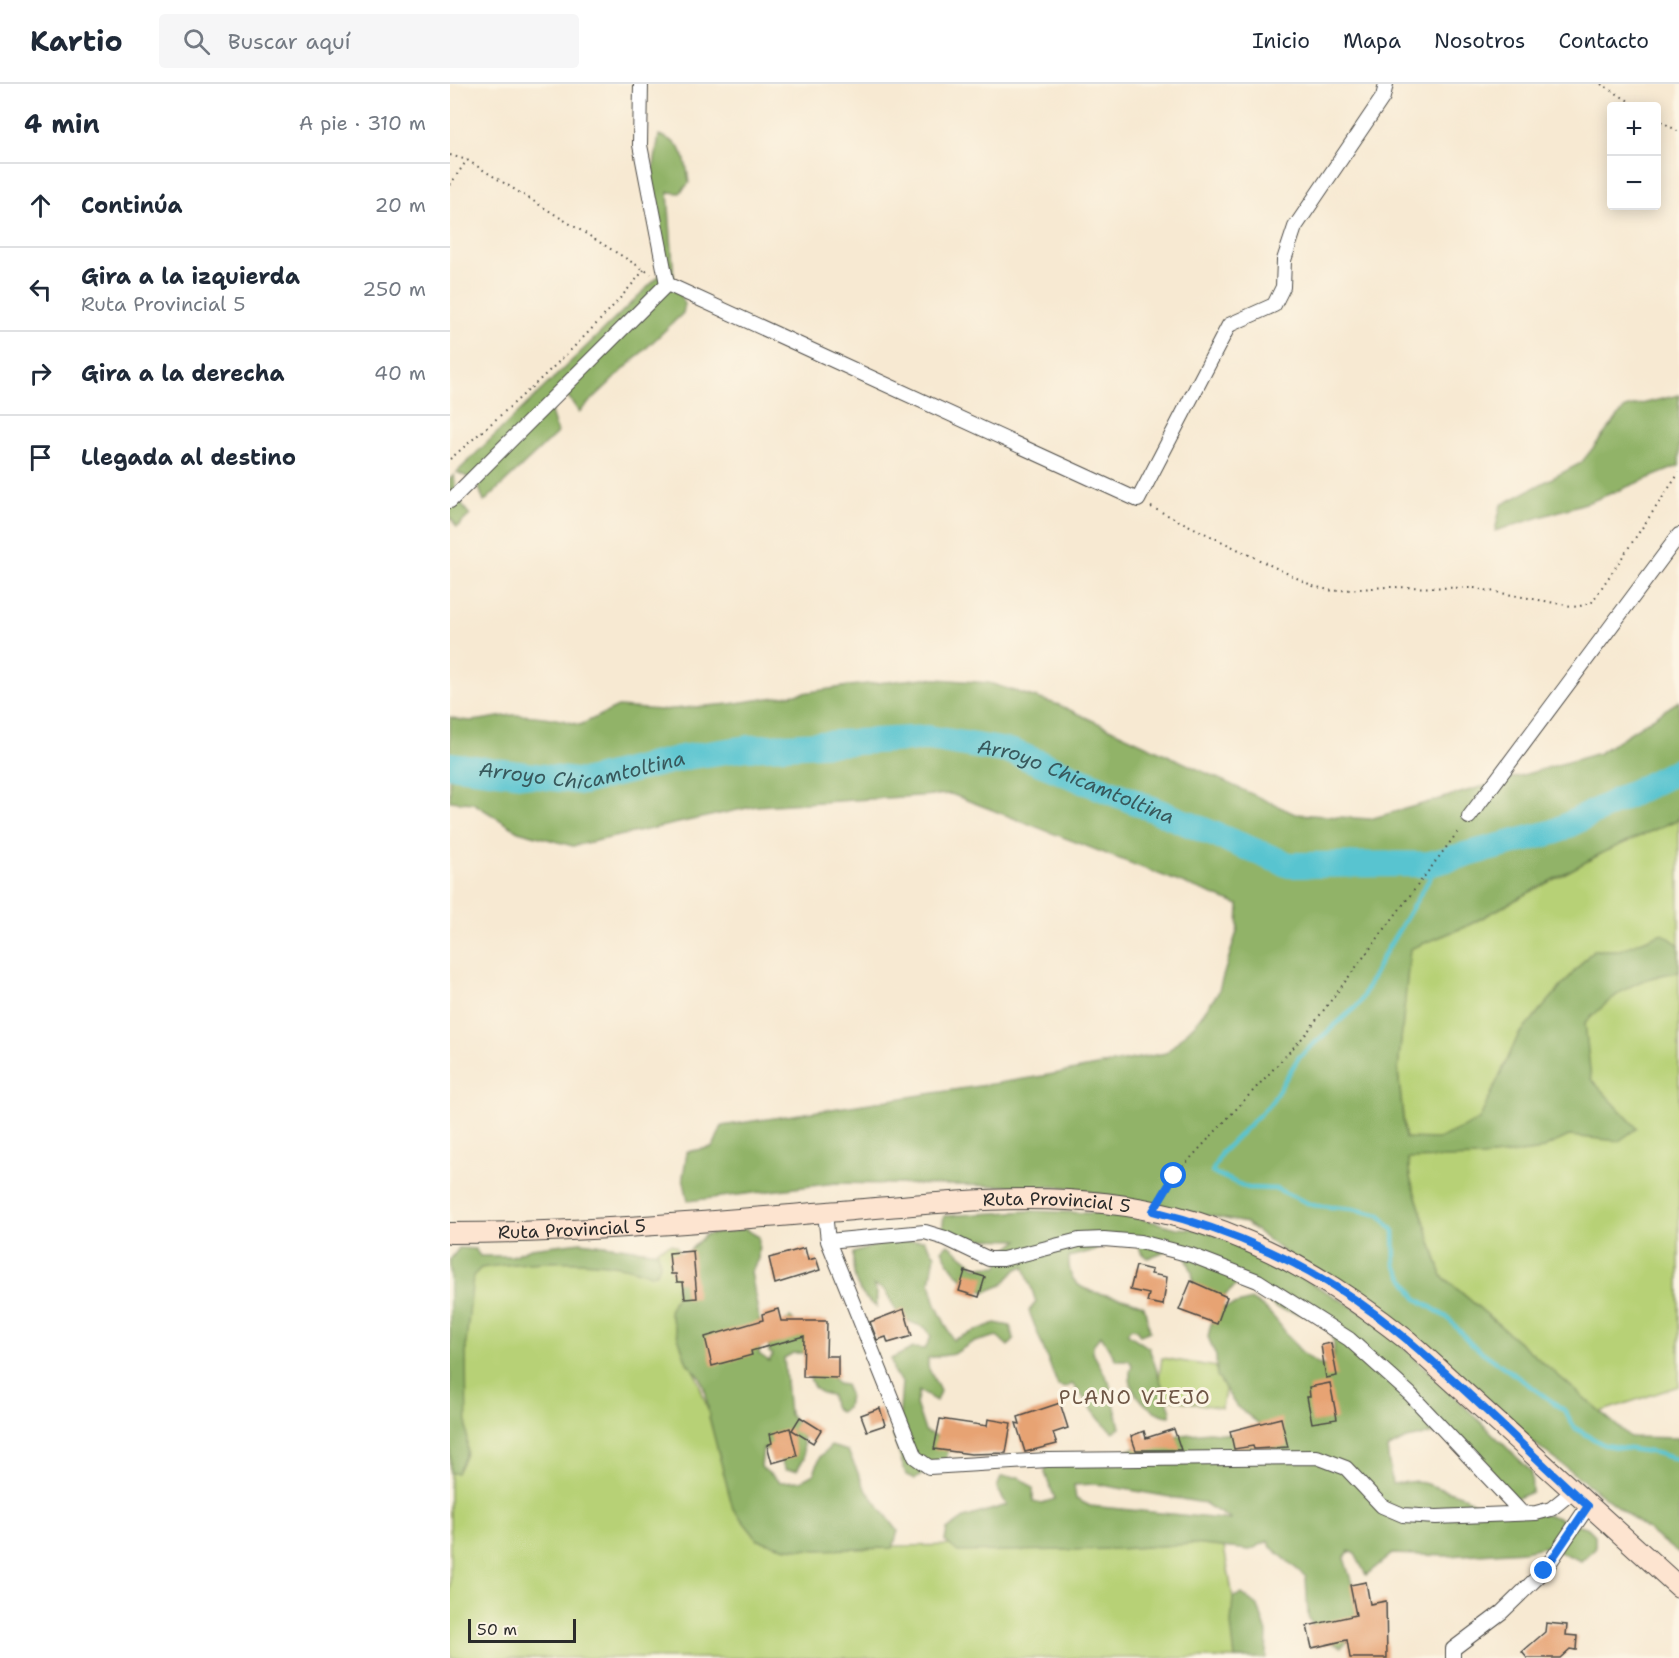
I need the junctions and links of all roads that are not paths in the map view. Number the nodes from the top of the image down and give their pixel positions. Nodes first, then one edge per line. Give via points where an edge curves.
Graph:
1 (641, 84) edge
2 (1386, 84) edge
3 (667, 284) junction
4 (450, 501) edge
5 (1679, 535) edge
6 (1469, 817) road end
7 (825, 1213) junction
8 (450, 1233) edge
9 (828, 1241) junction
10 (1572, 1492) junction
11 (1588, 1506) junction
12 (1521, 1512) junction
13 (1679, 1587) edge
14 (1453, 1658) edge

1 - 3 street via 640,145
2 - 3 street via 1383,97 1295,227 1284,260 1283,287 1274,305 1229,326 1138,500
3 - 4 street
5 - 6 street
7 - 8 main road, Ruta Provincial 5 via 565,1232
7 - 9 street
7 - 10 main road, Ruta Provincial 5 via 1004,1198 1079,1199 1153,1211 1212,1228 1257,1245 1305,1270 1373,1313
9 - 12 street via 925,1232 989,1259 1079,1240 1140,1242 1191,1255 1258,1281 1349,1339 1410,1394
9 - 12 street via 915,1457 929,1467 1060,1460 1317,1457 1346,1468 1382,1506 1403,1515
10 - 11 main road, Ruta Provincial 5
10 - 12 street via 1551,1509
11 - 13 main road, Ruta Provincial 5
11 - 14 street via 1544,1571 1502,1612 1453,1649

